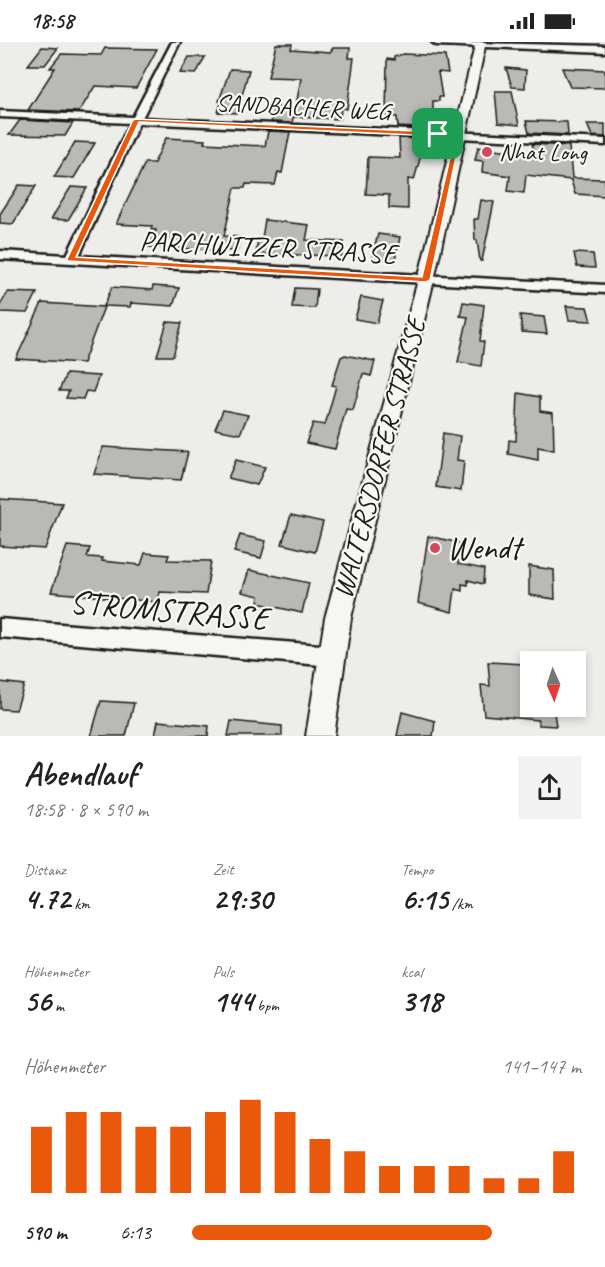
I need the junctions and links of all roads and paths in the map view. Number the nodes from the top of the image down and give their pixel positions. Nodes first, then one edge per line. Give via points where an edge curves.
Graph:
1 (177, 42) edge
2 (436, 42) edge
3 (481, 43) edge
4 (605, 49) edge
5 (0, 114) edge
6 (136, 120) junction
7 (459, 135) junction
8 (605, 142) edge
9 (0, 255) edge
10 (71, 259) junction
11 (426, 280) junction
12 (605, 289) edge
13 (0, 628) edge
14 (332, 656) junction
15 (320, 736) edge

1 - 6 street
2 - 3 street
3 - 4 street
3 - 7 street, WALTERSDORFER STRASSE
5 - 6 street, SANDBACHER WEG
6 - 7 street, SANDBACHER WEG
6 - 10 street
7 - 8 street, SANDBACHER WEG
7 - 11 street, WALTERSDORFER STRASSE
9 - 10 street, PARCHWITZER STRASSE
10 - 11 street, PARCHWITZER STRASSE
11 - 12 street, PARCHWITZER STRASSE
11 - 14 street, WALTERSDORFER STRASSE via 359,529
13 - 14 street, STROMSTRASSE
14 - 15 street, WALTERSDORFER STRASSE

